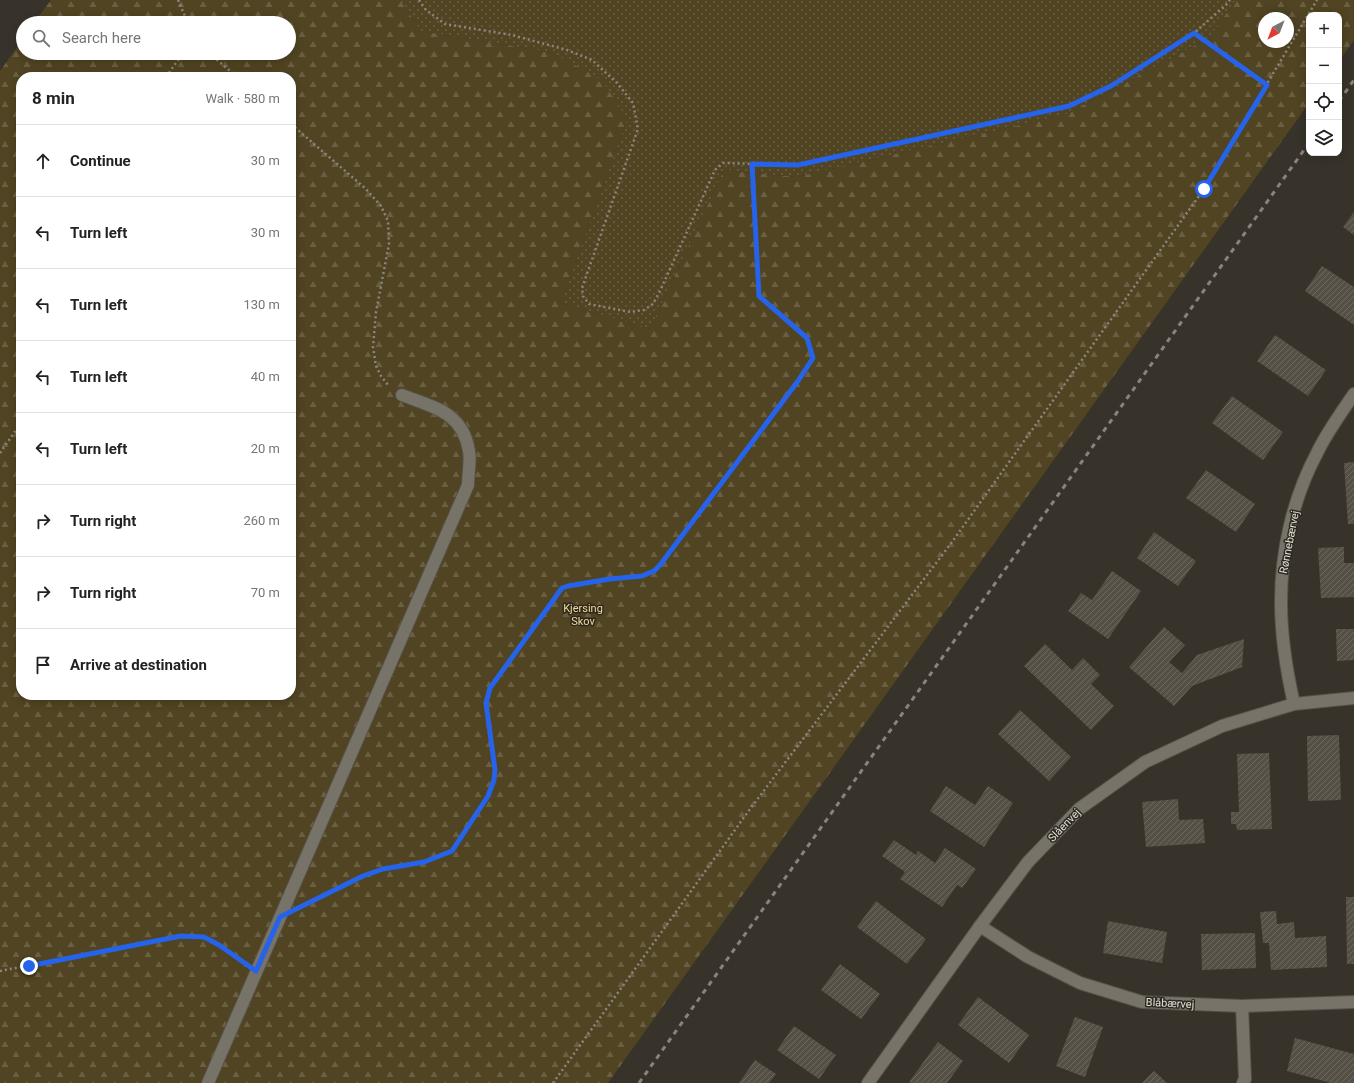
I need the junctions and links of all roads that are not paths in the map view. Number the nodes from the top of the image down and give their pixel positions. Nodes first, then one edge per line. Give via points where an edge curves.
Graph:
1 (1354, 394) edge
2 (402, 395) road end
3 (1354, 698) edge
4 (1294, 704) junction
5 (980, 926) junction
6 (1354, 1002) edge
7 (1242, 1006) junction
8 (208, 1083) edge
9 (868, 1083) edge
10 (1243, 1083) edge

1 - 4 street, Rønnebærvej via 1330,428 1316,454 1302,486 1287,539 1281,603 1285,653
2 - 8 street via 456,420 464,432 470,452 468,485
3 - 4 street, Slåenvej
4 - 5 street, Slåenvej via 1222,726 1145,762 1079,809 1028,862
5 - 7 street, Blåbærvej via 1028,957 1080,984 1142,1002
5 - 9 street, Slåenvej
6 - 7 street, Blåbærvej
7 - 10 street via 1245,1079

